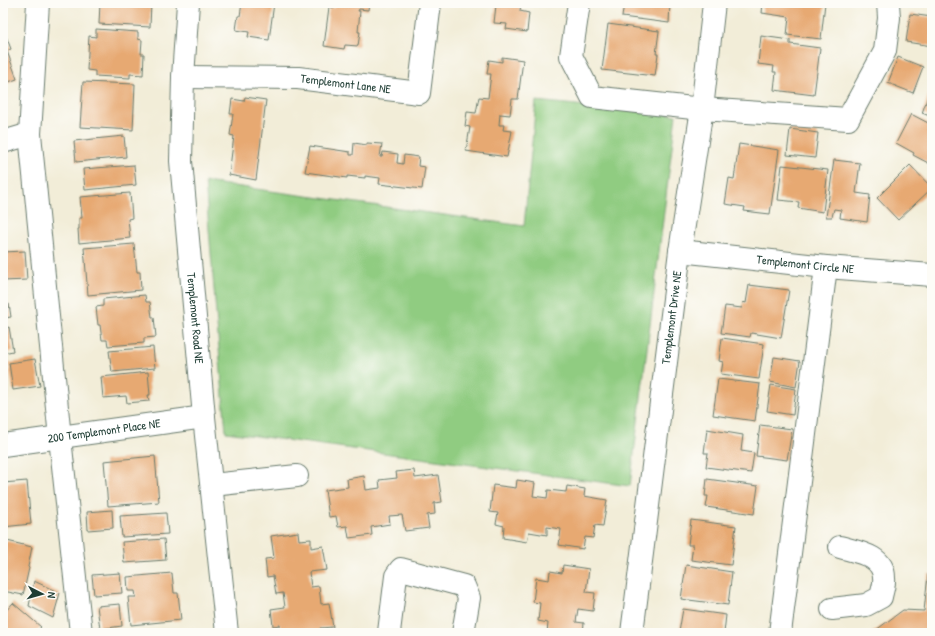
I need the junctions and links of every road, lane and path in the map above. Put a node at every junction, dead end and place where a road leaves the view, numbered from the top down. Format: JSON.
{"nodes":[{"id":1,"x":38,"y":3,"type":"edge"},
{"id":2,"x":188,"y":3,"type":"edge"},
{"id":3,"x":430,"y":3,"type":"edge"},
{"id":4,"x":579,"y":3,"type":"edge"},
{"id":5,"x":714,"y":3,"type":"edge"},
{"id":6,"x":888,"y":3,"type":"edge"},
{"id":7,"x":183,"y":77,"type":"junction"},
{"id":8,"x":702,"y":109,"type":"junction"},
{"id":9,"x":30,"y":134,"type":"junction"},
{"id":10,"x":3,"y":142,"type":"edge"},
{"id":11,"x":680,"y":251,"type":"junction"},
{"id":12,"x":826,"y":267,"type":"junction"},
{"id":13,"x":932,"y":275,"type":"edge"},
{"id":14,"x":204,"y":417,"type":"junction"},
{"id":15,"x":60,"y":438,"type":"junction"},
{"id":16,"x":3,"y":445,"type":"edge"},
{"id":17,"x":296,"y":476,"type":"dead end"},
{"id":18,"x":212,"y":485,"type":"junction"},
{"id":19,"x":840,"y":547,"type":"dead end"},
{"id":20,"x":832,"y":609,"type":"dead end"},
{"id":21,"x":81,"y":633,"type":"edge"},
{"id":22,"x":227,"y":633,"type":"edge"},
{"id":23,"x":390,"y":633,"type":"edge"},
{"id":24,"x":463,"y":633,"type":"edge"},
{"id":25,"x":632,"y":633,"type":"edge"},
{"id":26,"x":780,"y":633,"type":"edge"}],
"edges":[{"from":1,"to":9,"type":"street"},
{"from":2,"to":7,"type":"street","name":"Templemont Road NE"},
{"from":3,"to":7,"type":"street","name":"Templemont Lane NE"},
{"from":4,"to":8,"type":"street"},
{"from":5,"to":8,"type":"street","name":"Templemont Drive NE"},
{"from":6,"to":8,"type":"street"},
{"from":7,"to":14,"type":"street","name":"Templemont Road NE"},
{"from":8,"to":11,"type":"street","name":"Templemont Drive NE"},
{"from":9,"to":10,"type":"street"},
{"from":9,"to":15,"type":"street"},
{"from":11,"to":12,"type":"street","name":"Templemont Circle NE"},
{"from":11,"to":25,"type":"street","name":"Templemont Drive NE"},
{"from":12,"to":13,"type":"street","name":"Templemont Circle NE"},
{"from":12,"to":26,"type":"street"},
{"from":14,"to":15,"type":"street","name":"200 Templemont Place NE"},
{"from":14,"to":18,"type":"street","name":"Templemont Road NE"},
{"from":15,"to":16,"type":"street","name":"200 Templemont Place NE"},
{"from":15,"to":21,"type":"street"},
{"from":17,"to":18,"type":"street"},
{"from":18,"to":22,"type":"street","name":"Templemont Road NE"},
{"from":19,"to":20,"type":"street"},
{"from":23,"to":24,"type":"street"}]}
